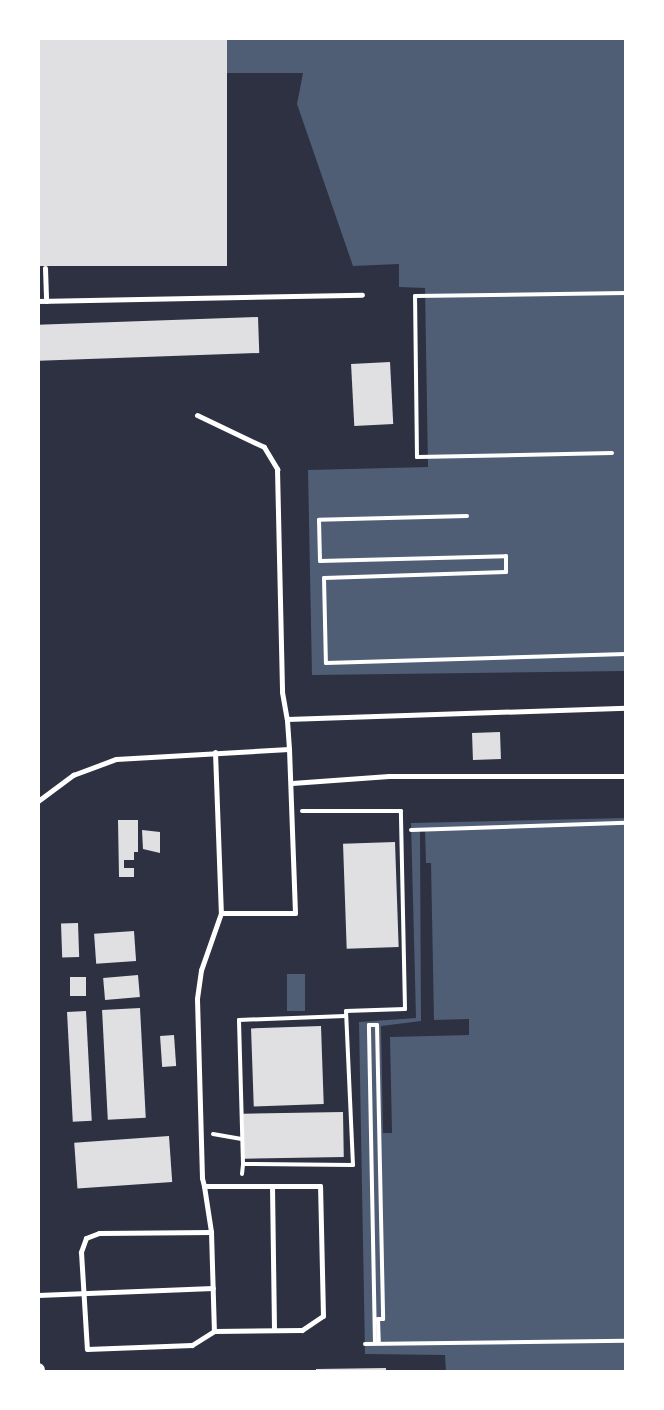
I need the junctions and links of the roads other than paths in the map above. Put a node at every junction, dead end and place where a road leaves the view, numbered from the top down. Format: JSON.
{"nodes":[{"id":1,"x":45,"y":268,"type":"dead end"},
{"id":2,"x":362,"y":295,"type":"dead end"},
{"id":3,"x":38,"y":301,"type":"edge"},
{"id":4,"x":46,"y":301,"type":"junction"},
{"id":5,"x":197,"y":415,"type":"dead end"},
{"id":6,"x":626,"y":708,"type":"edge"},
{"id":7,"x":287,"y":719,"type":"junction"},
{"id":8,"x":289,"y":749,"type":"junction"},
{"id":9,"x":215,"y":752,"type":"junction"},
{"id":10,"x":626,"y":776,"type":"edge"},
{"id":11,"x":292,"y":783,"type":"junction"},
{"id":12,"x":38,"y":801,"type":"edge"},
{"id":13,"x":221,"y":913,"type":"junction"},
{"id":14,"x":204,"y":1186,"type":"junction"},
{"id":15,"x":272,"y":1186,"type":"junction"},
{"id":16,"x":211,"y":1232,"type":"junction"},
{"id":17,"x":213,"y":1288,"type":"junction"},
{"id":18,"x":84,"y":1293,"type":"junction"},
{"id":19,"x":38,"y":1295,"type":"edge"},
{"id":20,"x":274,"y":1330,"type":"junction"},
{"id":21,"x":214,"y":1331,"type":"junction"}],
"edges":[{"from":1,"to":4,"type":"lane"},
{"from":2,"to":4,"type":"lane"},
{"from":3,"to":4,"type":"lane"},
{"from":5,"to":7,"type":"lane"},
{"from":6,"to":7,"type":"lane"},
{"from":7,"to":8,"type":"lane"},
{"from":8,"to":9,"type":"lane"},
{"from":8,"to":11,"type":"lane"},
{"from":9,"to":12,"type":"lane"},
{"from":9,"to":13,"type":"lane"},
{"from":10,"to":11,"type":"lane"},
{"from":11,"to":13,"type":"lane"},
{"from":13,"to":14,"type":"lane"},
{"from":14,"to":15,"type":"lane"},
{"from":14,"to":16,"type":"lane"},
{"from":15,"to":20,"type":"lane"},
{"from":15,"to":20,"type":"lane"},
{"from":16,"to":17,"type":"lane"},
{"from":16,"to":18,"type":"lane"},
{"from":17,"to":18,"type":"lane"},
{"from":17,"to":21,"type":"lane"},
{"from":18,"to":19,"type":"lane"},
{"from":18,"to":21,"type":"lane"},
{"from":20,"to":21,"type":"lane"}]}
